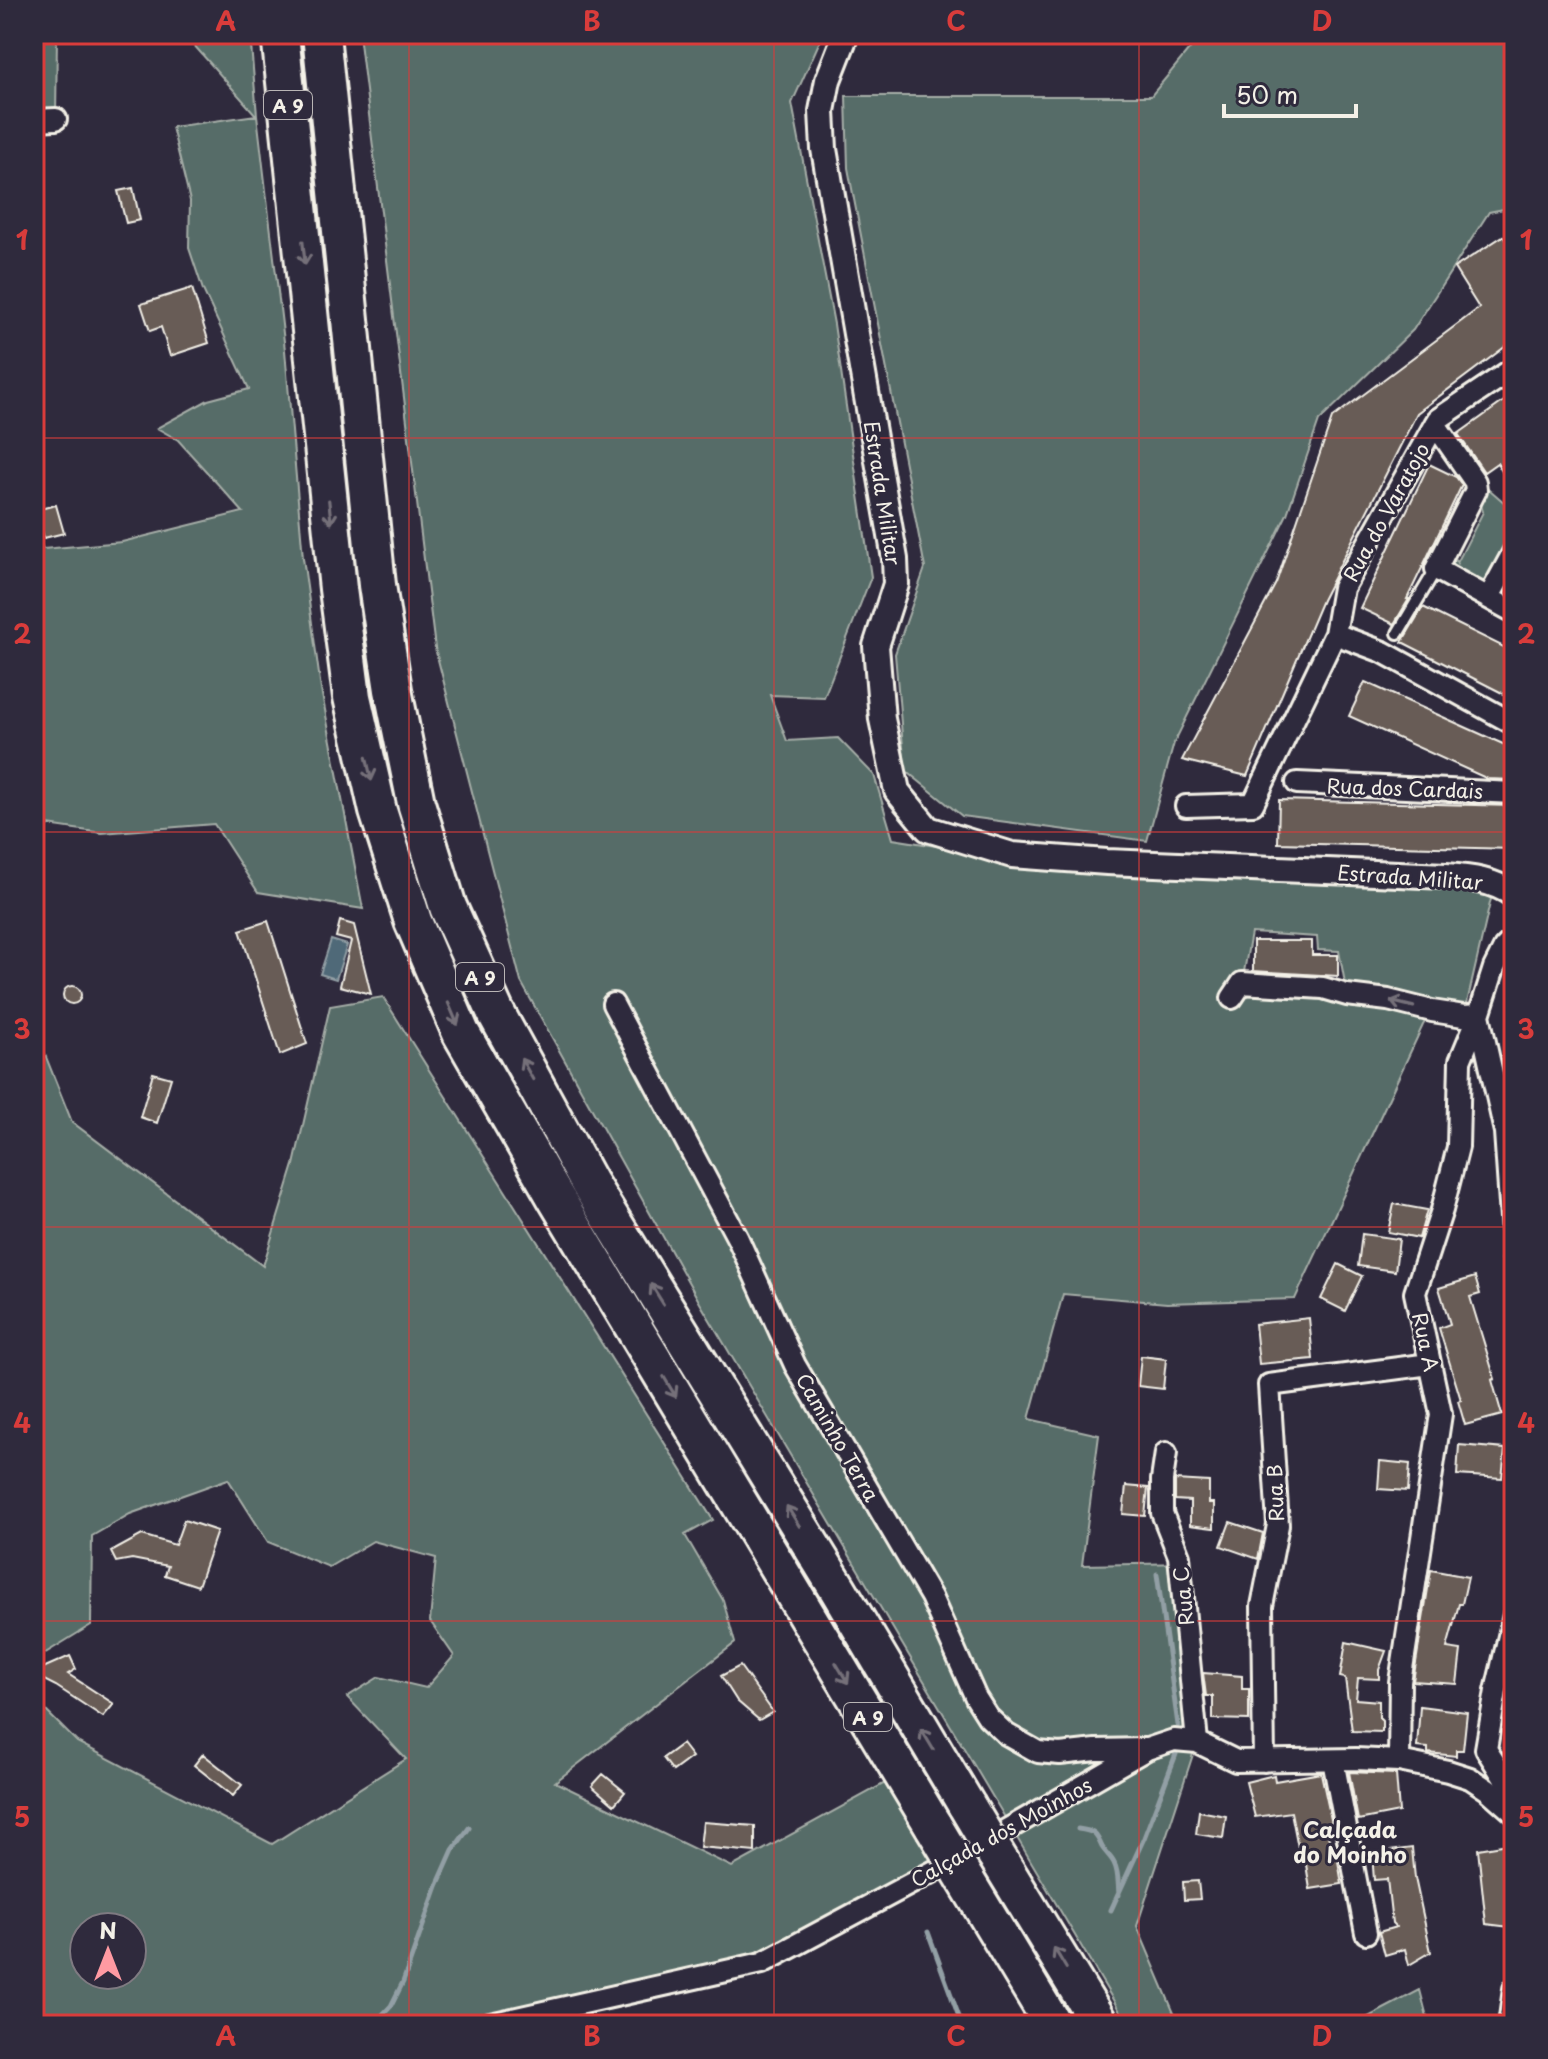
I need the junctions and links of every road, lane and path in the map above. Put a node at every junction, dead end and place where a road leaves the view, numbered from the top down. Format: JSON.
{"nodes":[{"id":1,"x":280,"y":34,"type":"edge"},
{"id":2,"x":321,"y":34,"type":"edge"},
{"id":3,"x":846,"y":34,"type":"edge"},
{"id":4,"x":56,"y":119,"type":"dead end"},
{"id":5,"x":34,"y":120,"type":"edge"},
{"id":6,"x":1514,"y":368,"type":"edge"},
{"id":7,"x":1435,"y":424,"type":"junction"},
{"id":8,"x":1514,"y":551,"type":"edge"},
{"id":9,"x":1436,"y":569,"type":"junction"},
{"id":10,"x":1489,"y":597,"type":"junction"},
{"id":11,"x":1514,"y":612,"type":"edge"},
{"id":12,"x":1398,"y":633,"type":"dead end"},
{"id":13,"x":1335,"y":634,"type":"junction"},
{"id":14,"x":1514,"y":724,"type":"edge"},
{"id":15,"x":1297,"y":783,"type":"dead end"},
{"id":16,"x":1514,"y":793,"type":"edge"},
{"id":17,"x":1186,"y":806,"type":"dead end"},
{"id":18,"x":1514,"y":895,"type":"edge"},
{"id":19,"x":1514,"y":938,"type":"edge"},
{"id":20,"x":1232,"y":998,"type":"dead end"},
{"id":21,"x":613,"y":1004,"type":"dead end"},
{"id":22,"x":1479,"y":1015,"type":"junction"},
{"id":23,"x":1514,"y":1261,"type":"edge"},
{"id":24,"x":1430,"y":1364,"type":"junction"},
{"id":25,"x":1166,"y":1453,"type":"dead end"},
{"id":26,"x":1514,"y":1615,"type":"edge"},
{"id":27,"x":1197,"y":1742,"type":"junction"},
{"id":28,"x":1147,"y":1749,"type":"junction"},
{"id":29,"x":1333,"y":1760,"type":"junction"},
{"id":30,"x":1264,"y":1761,"type":"junction"},
{"id":31,"x":1399,"y":1761,"type":"junction"},
{"id":32,"x":1514,"y":1794,"type":"edge"},
{"id":33,"x":1514,"y":1813,"type":"edge"},
{"id":34,"x":1366,"y":1933,"type":"dead end"},
{"id":35,"x":1027,"y":1984,"type":"junction"},
{"id":36,"x":1514,"y":1989,"type":"edge"},
{"id":37,"x":486,"y":2025,"type":"edge"},
{"id":38,"x":1040,"y":2025,"type":"edge"},
{"id":39,"x":1053,"y":2025,"type":"edge"},
{"id":40,"x":1100,"y":2025,"type":"edge"},
{"id":41,"x":1509,"y":2025,"type":"edge"}],
"edges":[{"from":1,"to":35,"type":"highway","number":"A 9","one_way":true,"bridge":true},
{"from":40,"to":2,"type":"highway","number":"A 9","one_way":true,"bridge":true},
{"from":3,"to":18,"type":"street","name":"Estrada Militar"},
{"from":4,"to":5,"type":"street"},
{"from":6,"to":7,"type":"street","name":"Rua do Varatojo"},
{"from":7,"to":9,"type":"street"},
{"from":7,"to":13,"type":"street","name":"Rua do Varatojo"},
{"from":8,"to":10,"type":"street"},
{"from":9,"to":10,"type":"street"},
{"from":9,"to":12,"type":"lane"},
{"from":10,"to":11,"type":"street"},
{"from":13,"to":14,"type":"street"},
{"from":13,"to":17,"type":"street","name":"Rua do Varatojo"},
{"from":15,"to":16,"type":"street","name":"Rua dos Cardais"},
{"from":19,"to":22,"type":"street","name":"Rua A"},
{"from":22,"to":20,"type":"street","one_way":true},
{"from":21,"to":28,"type":"street","name":"Caminho Terra"},
{"from":22,"to":23,"type":"street"},
{"from":22,"to":24,"type":"street","name":"Rua A"},
{"from":24,"to":30,"type":"street","name":"Rua B"},
{"from":24,"to":31,"type":"street","name":"Rua A"},
{"from":25,"to":27,"type":"street","name":"Rua C"},
{"from":26,"to":32,"type":"street"},
{"from":27,"to":28,"type":"street","name":"Calçada dos Moinhos"},
{"from":27,"to":30,"type":"street"},
{"from":28,"to":37,"type":"street","name":"Calçada dos Moinhos"},
{"from":29,"to":30,"type":"street"},
{"from":29,"to":31,"type":"street"},
{"from":29,"to":34,"type":"street"},
{"from":31,"to":33,"type":"street"},
{"from":35,"to":38,"type":"highway"},
{"from":35,"to":39,"type":"highway","number":"A 9"},
{"from":36,"to":41,"type":"street"}]}
